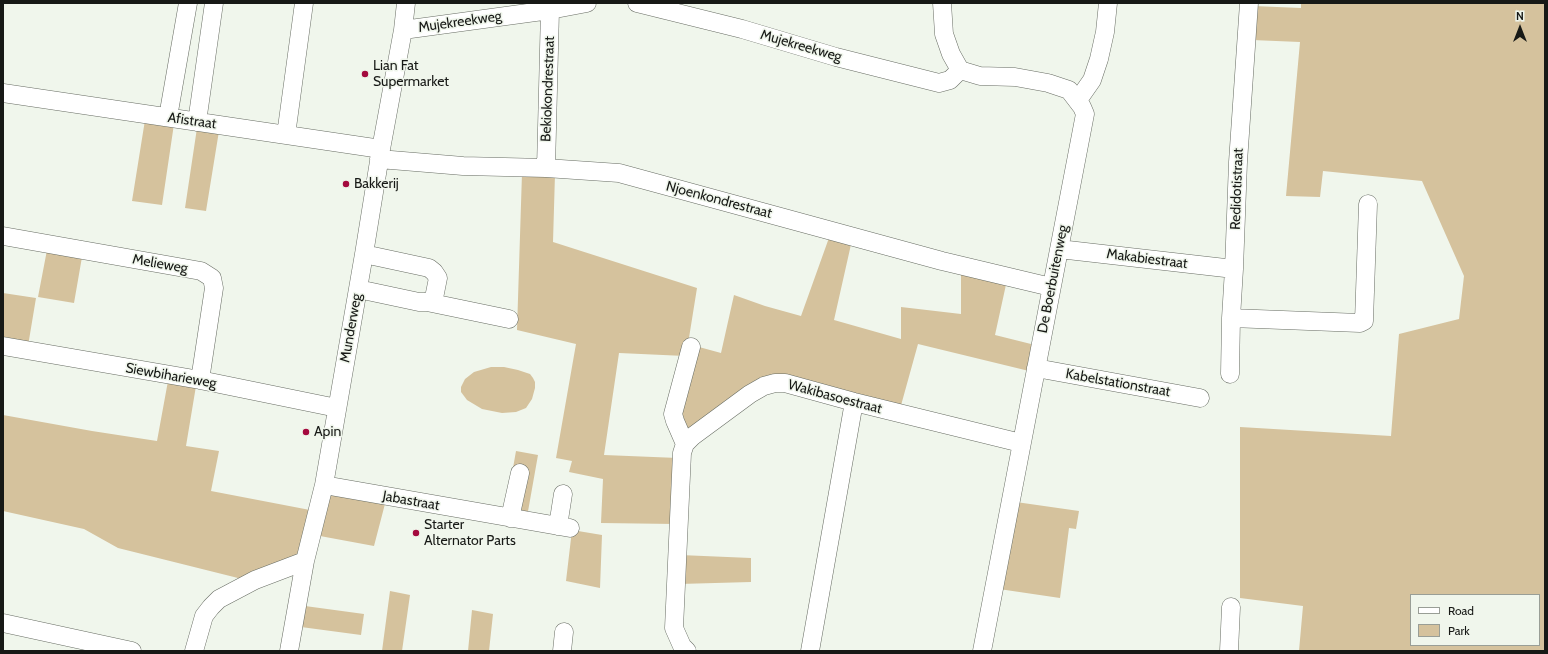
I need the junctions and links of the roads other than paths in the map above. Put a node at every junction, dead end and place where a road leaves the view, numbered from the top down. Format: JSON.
{"nodes":[{"id":1,"x":188,"y":3,"type":"edge"},
{"id":2,"x":214,"y":3,"type":"edge"},
{"id":3,"x":304,"y":3,"type":"edge"},
{"id":4,"x":406,"y":3,"type":"edge"},
{"id":5,"x":587,"y":3,"type":"edge"},
{"id":6,"x":637,"y":3,"type":"edge"},
{"id":7,"x":942,"y":3,"type":"edge"},
{"id":8,"x":1108,"y":3,"type":"edge"},
{"id":9,"x":1248,"y":3,"type":"edge"},
{"id":10,"x":550,"y":10,"type":"junction"},
{"id":11,"x":403,"y":30,"type":"junction"},
{"id":12,"x":960,"y":70,"type":"junction"},
{"id":13,"x":3,"y":93,"type":"edge"},
{"id":14,"x":1078,"y":100,"type":"junction"},
{"id":15,"x":168,"y":118,"type":"junction"},
{"id":16,"x":197,"y":122,"type":"junction"},
{"id":17,"x":286,"y":135,"type":"junction"},
{"id":18,"x":380,"y":154,"type":"junction"},
{"id":19,"x":546,"y":168,"type":"junction"},
{"id":20,"x":1368,"y":204,"type":"dead end"},
{"id":21,"x":3,"y":236,"type":"edge"},
{"id":22,"x":1059,"y":249,"type":"junction"},
{"id":23,"x":364,"y":254,"type":"junction"},
{"id":24,"x":1234,"y":269,"type":"junction"},
{"id":25,"x":1051,"y":287,"type":"junction"},
{"id":26,"x":358,"y":289,"type":"junction"},
{"id":27,"x":428,"y":302,"type":"junction"},
{"id":28,"x":1231,"y":318,"type":"junction"},
{"id":29,"x":508,"y":319,"type":"dead end"},
{"id":30,"x":3,"y":346,"type":"edge"},
{"id":31,"x":691,"y":347,"type":"dead end"},
{"id":32,"x":1036,"y":368,"type":"junction"},
{"id":33,"x":1230,"y":374,"type":"dead end"},
{"id":34,"x":200,"y":380,"type":"junction"},
{"id":35,"x":1200,"y":398,"type":"dead end"},
{"id":36,"x":854,"y":402,"type":"junction"},
{"id":37,"x":338,"y":408,"type":"junction"},
{"id":38,"x":1021,"y":443,"type":"junction"},
{"id":39,"x":685,"y":444,"type":"junction"},
{"id":40,"x":520,"y":473,"type":"dead end"},
{"id":41,"x":324,"y":485,"type":"junction"},
{"id":42,"x":563,"y":494,"type":"dead end"},
{"id":43,"x":510,"y":518,"type":"junction"},
{"id":44,"x":305,"y":561,"type":"junction"},
{"id":45,"x":1231,"y":607,"type":"dead end"},
{"id":46,"x":3,"y":623,"type":"edge"},
{"id":47,"x":564,"y":632,"type":"dead end"},
{"id":48,"x":681,"y":649,"type":"edge"},
{"id":49,"x":132,"y":651,"type":"edge"},
{"id":50,"x":194,"y":651,"type":"edge"},
{"id":51,"x":289,"y":651,"type":"edge"},
{"id":52,"x":562,"y":651,"type":"edge"},
{"id":53,"x":810,"y":651,"type":"edge"},
{"id":54,"x":982,"y":651,"type":"edge"},
{"id":55,"x":1229,"y":651,"type":"edge"}],
"edges":[{"from":1,"to":15,"type":"street"},
{"from":2,"to":16,"type":"street"},
{"from":3,"to":17,"type":"street"},
{"from":4,"to":11,"type":"street","name":"Munderweg"},
{"from":5,"to":10,"type":"street","name":"Mujekreekweg"},
{"from":6,"to":12,"type":"street","name":"Mujekreekweg"},
{"from":7,"to":12,"type":"street"},
{"from":8,"to":14,"type":"street"},
{"from":9,"to":24,"type":"street","name":"Redidotistraat"},
{"from":10,"to":11,"type":"street","name":"Mujekreekweg"},
{"from":10,"to":19,"type":"street","name":"Bekiokondrestraat"},
{"from":11,"to":18,"type":"street","name":"Munderweg"},
{"from":12,"to":14,"type":"street"},
{"from":13,"to":15,"type":"street","name":"Afistraat"},
{"from":14,"to":22,"type":"street","name":"De Boerbuitenweg"},
{"from":15,"to":16,"type":"street","name":"Afistraat"},
{"from":16,"to":17,"type":"street","name":"Afistraat"},
{"from":17,"to":18,"type":"street","name":"Afistraat"},
{"from":18,"to":19,"type":"street","name":"Njoenkondrestraat"},
{"from":18,"to":23,"type":"street","name":"Munderweg"},
{"from":19,"to":25,"type":"street","name":"Njoenkondrestraat"},
{"from":20,"to":28,"type":"street"},
{"from":21,"to":34,"type":"street","name":"Melieweg"},
{"from":22,"to":24,"type":"street","name":"Makabiestraat"},
{"from":22,"to":25,"type":"street","name":"De Boerbuitenweg"},
{"from":23,"to":26,"type":"street","name":"Munderweg"},
{"from":23,"to":27,"type":"street"},
{"from":24,"to":28,"type":"street","name":"Redidotistraat"},
{"from":25,"to":32,"type":"street","name":"De Boerbuitenweg"},
{"from":26,"to":27,"type":"street"},
{"from":26,"to":37,"type":"street","name":"Munderweg"},
{"from":27,"to":29,"type":"street"},
{"from":28,"to":33,"type":"street","name":"Redidotistraat"},
{"from":30,"to":34,"type":"street","name":"Siewbiharieweg"},
{"from":31,"to":39,"type":"street"},
{"from":32,"to":35,"type":"street","name":"Kabelstationstraat"},
{"from":32,"to":38,"type":"street","name":"De Boerbuitenweg"},
{"from":34,"to":37,"type":"street","name":"Siewbiharieweg"},
{"from":36,"to":38,"type":"street","name":"Wakibasoestraat"},
{"from":36,"to":39,"type":"street","name":"Wakibasoestraat"},
{"from":36,"to":53,"type":"street"},
{"from":37,"to":41,"type":"street","name":"Munderweg"},
{"from":38,"to":54,"type":"street","name":"De Boerbuitenweg"},
{"from":39,"to":48,"type":"street"},
{"from":40,"to":43,"type":"street"},
{"from":41,"to":43,"type":"street","name":"Jabastraat"},
{"from":41,"to":44,"type":"street","name":"Munderweg"},
{"from":42,"to":43,"type":"street","name":"Jabastraat"},
{"from":44,"to":50,"type":"street"},
{"from":44,"to":51,"type":"street","name":"Munderweg"},
{"from":45,"to":55,"type":"street"},
{"from":46,"to":49,"type":"street"},
{"from":47,"to":52,"type":"street"}]}
